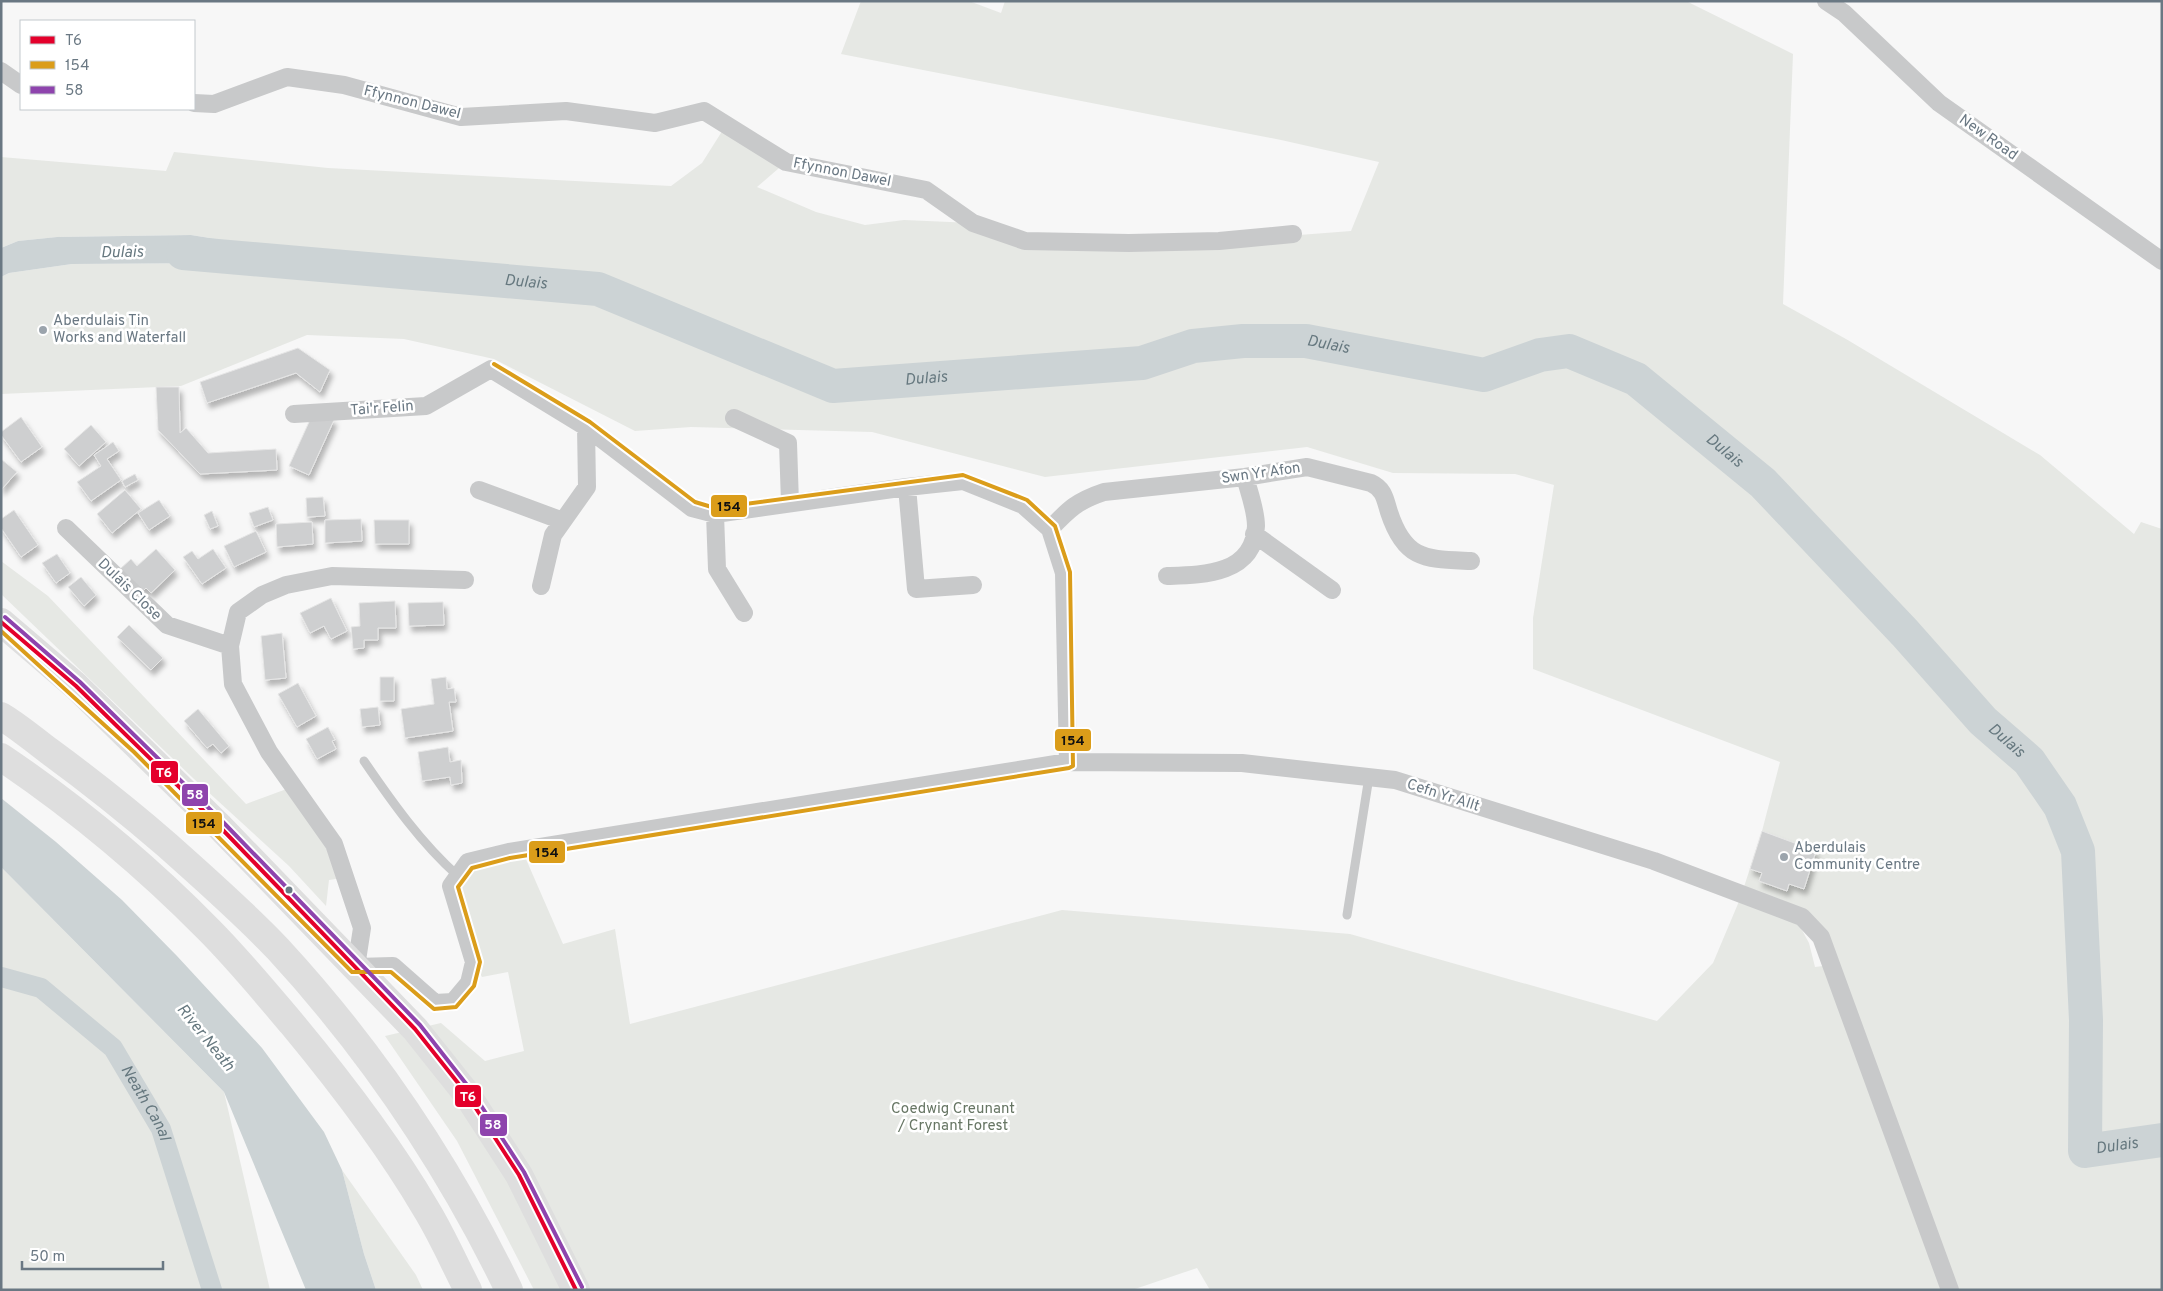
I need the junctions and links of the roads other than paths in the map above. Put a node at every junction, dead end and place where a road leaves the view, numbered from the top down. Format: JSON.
{"nodes":[{"id":1,"x":1826,"y":1,"type":"edge"},
{"id":2,"x":1,"y":71,"type":"edge"},
{"id":3,"x":20,"y":84,"type":"edge"},
{"id":4,"x":195,"y":103,"type":"edge"},
{"id":5,"x":1293,"y":234,"type":"dead end"},
{"id":6,"x":2162,"y":261,"type":"edge"},
{"id":7,"x":294,"y":414,"type":"dead end"},
{"id":8,"x":734,"y":418,"type":"dead end"},
{"id":9,"x":586,"y":427,"type":"junction"},
{"id":10,"x":1245,"y":477,"type":"junction"},
{"id":11,"x":907,"y":487,"type":"junction"},
{"id":12,"x":479,"y":490,"type":"dead end"},
{"id":13,"x":790,"y":503,"type":"junction"},
{"id":14,"x":715,"y":514,"type":"junction"},
{"id":15,"x":563,"y":521,"type":"junction"},
{"id":16,"x":66,"y":528,"type":"dead end"},
{"id":17,"x":1050,"y":529,"type":"junction"},
{"id":18,"x":1254,"y":534,"type":"junction"},
{"id":19,"x":1471,"y":561,"type":"dead end"},
{"id":20,"x":1167,"y":576,"type":"dead end"},
{"id":21,"x":465,"y":580,"type":"dead end"},
{"id":22,"x":973,"y":585,"type":"dead end"},
{"id":23,"x":542,"y":586,"type":"dead end"},
{"id":24,"x":1332,"y":590,"type":"dead end"},
{"id":25,"x":744,"y":612,"type":"dead end"},
{"id":26,"x":1,"y":622,"type":"edge"},
{"id":27,"x":230,"y":646,"type":"junction"},
{"id":28,"x":1,"y":716,"type":"edge"},
{"id":29,"x":1,"y":757,"type":"edge"},
{"id":30,"x":364,"y":762,"type":"dead end"},
{"id":31,"x":1068,"y":762,"type":"junction"},
{"id":32,"x":1369,"y":777,"type":"junction"},
{"id":33,"x":458,"y":876,"type":"junction"},
{"id":34,"x":1347,"y":915,"type":"dead end"},
{"id":35,"x":356,"y":967,"type":"junction"},
{"id":36,"x":468,"y":1290,"type":"edge"},
{"id":37,"x":509,"y":1290,"type":"edge"},
{"id":38,"x":576,"y":1290,"type":"edge"},
{"id":39,"x":1950,"y":1290,"type":"edge"}],
"edges":[{"from":1,"to":6,"type":"street","name":"New Road"},
{"from":2,"to":3,"type":"street"},
{"from":4,"to":5,"type":"street","name":"Ffynnon Dawel"},
{"from":7,"to":9,"type":"street","name":"Tai'r Felin"},
{"from":8,"to":13,"type":"street"},
{"from":9,"to":14,"type":"street"},
{"from":9,"to":15,"type":"street"},
{"from":10,"to":17,"type":"street","name":"Swn Yr Afon"},
{"from":10,"to":18,"type":"street"},
{"from":10,"to":19,"type":"street","name":"Swn Yr Afon"},
{"from":11,"to":13,"type":"street"},
{"from":11,"to":17,"type":"street"},
{"from":11,"to":22,"type":"street"},
{"from":12,"to":15,"type":"street"},
{"from":13,"to":14,"type":"street"},
{"from":14,"to":25,"type":"street"},
{"from":15,"to":23,"type":"street"},
{"from":16,"to":27,"type":"street","name":"Dulais Close"},
{"from":17,"to":31,"type":"street"},
{"from":18,"to":20,"type":"street"},
{"from":18,"to":24,"type":"street"},
{"from":21,"to":27,"type":"street"},
{"from":26,"to":35,"type":"main road"},
{"from":27,"to":35,"type":"street"},
{"from":28,"to":37,"type":"main road"},
{"from":29,"to":36,"type":"main road"},
{"from":30,"to":33,"type":"lane"},
{"from":31,"to":32,"type":"street","name":"Cefn Yr Allt"},
{"from":31,"to":33,"type":"street","name":"Cefn Yr Allt"},
{"from":32,"to":34,"type":"lane"},
{"from":32,"to":39,"type":"street","name":"Cefn Yr Allt"},
{"from":33,"to":35,"type":"street"},
{"from":35,"to":38,"type":"main road"}]}
